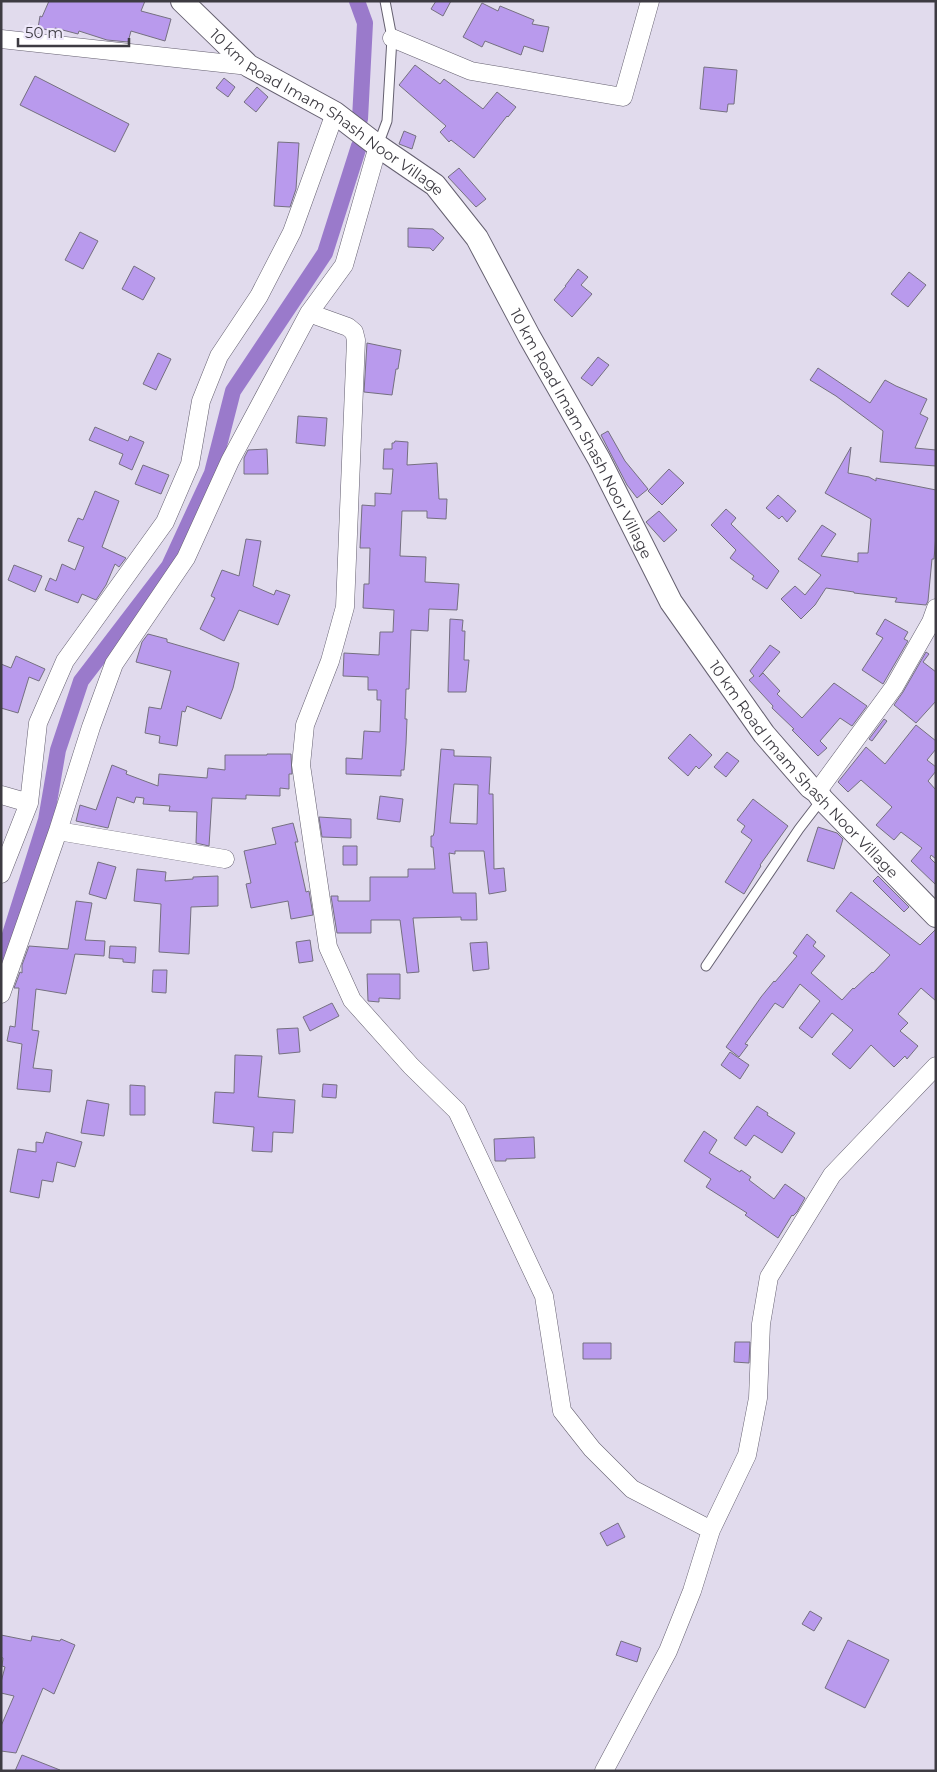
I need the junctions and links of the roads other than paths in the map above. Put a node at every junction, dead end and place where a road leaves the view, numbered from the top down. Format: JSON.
{"nodes":[{"id":1,"x":182,"y":1,"type":"edge"},
{"id":2,"x":385,"y":1,"type":"edge"},
{"id":3,"x":650,"y":1,"type":"edge"},
{"id":4,"x":392,"y":38,"type":"junction"},
{"id":5,"x":1,"y":39,"type":"edge"},
{"id":6,"x":249,"y":66,"type":"junction"},
{"id":7,"x":335,"y":113,"type":"junction"},
{"id":8,"x":378,"y":146,"type":"junction"},
{"id":9,"x":308,"y":313,"type":"junction"},
{"id":10,"x":936,"y":608,"type":"edge"},
{"id":11,"x":1,"y":795,"type":"edge"},
{"id":12,"x":820,"y":796,"type":"junction"},
{"id":13,"x":29,"y":803,"type":"junction"},
{"id":14,"x":58,"y":830,"type":"junction"},
{"id":15,"x":225,"y":859,"type":"dead end"},
{"id":16,"x":1,"y":874,"type":"edge"},
{"id":17,"x":936,"y":916,"type":"edge"},
{"id":18,"x":706,"y":966,"type":"dead end"},
{"id":19,"x":1,"y":994,"type":"edge"},
{"id":20,"x":936,"y":1066,"type":"edge"},
{"id":21,"x":711,"y":1530,"type":"junction"},
{"id":22,"x":604,"y":1771,"type":"edge"}],
"edges":[{"from":1,"to":6,"type":"street","name":"10 km Road Imam Shash Noor Village"},
{"from":2,"to":4,"type":"lane"},
{"from":3,"to":4,"type":"street"},
{"from":4,"to":8,"type":"lane"},
{"from":5,"to":6,"type":"street"},
{"from":6,"to":7,"type":"street","name":"10 km Road Imam Shash Noor Village"},
{"from":7,"to":8,"type":"street","name":"10 km Road Imam Shash Noor Village"},
{"from":7,"to":13,"type":"street"},
{"from":8,"to":9,"type":"street"},
{"from":8,"to":12,"type":"street","name":"10 km Road Imam Shash Noor Village"},
{"from":9,"to":14,"type":"street"},
{"from":9,"to":21,"type":"street"},
{"from":10,"to":12,"type":"street"},
{"from":11,"to":13,"type":"street"},
{"from":12,"to":17,"type":"street","name":"10 km Road Imam Shash Noor Village"},
{"from":12,"to":18,"type":"lane"},
{"from":13,"to":16,"type":"street"},
{"from":14,"to":15,"type":"street"},
{"from":14,"to":19,"type":"street"},
{"from":20,"to":21,"type":"street"},
{"from":21,"to":22,"type":"street"}]}
